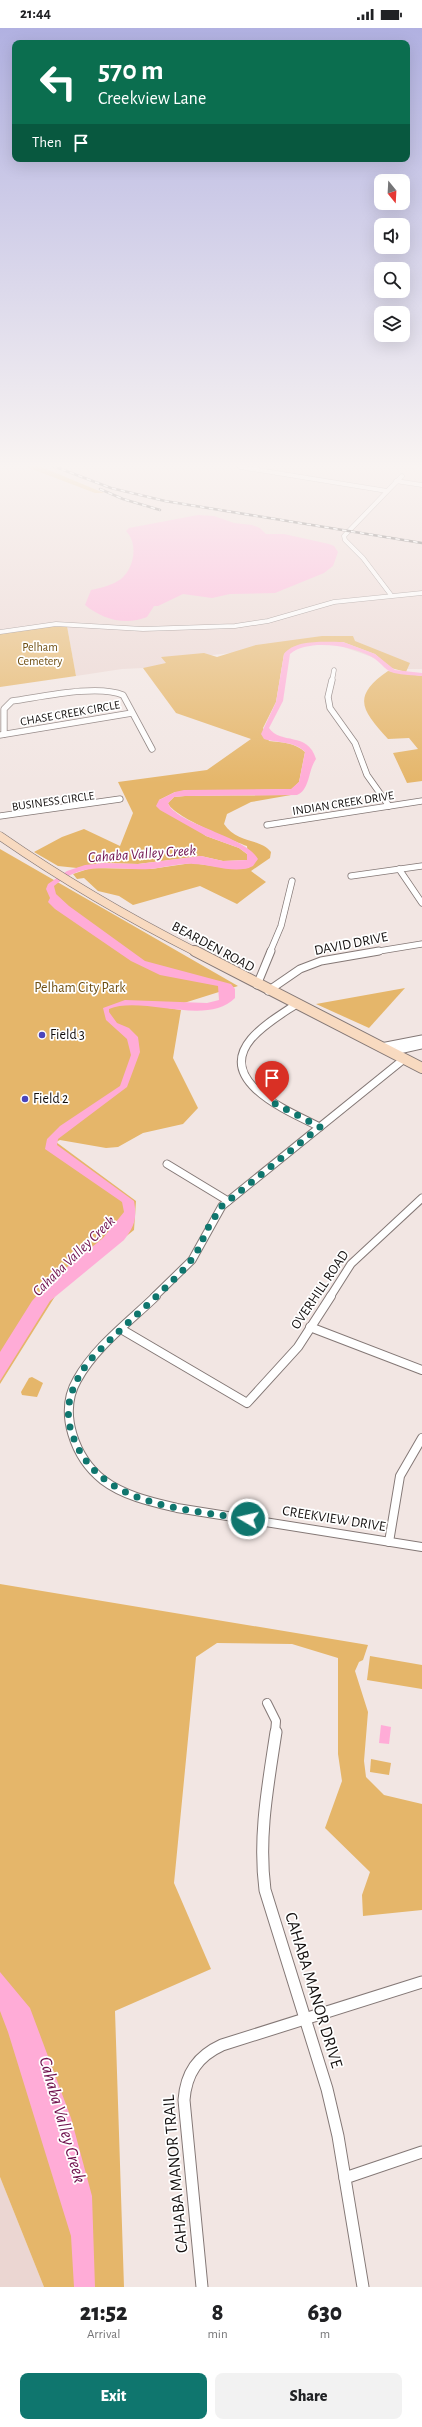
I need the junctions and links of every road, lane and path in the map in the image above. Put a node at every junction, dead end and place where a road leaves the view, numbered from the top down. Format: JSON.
{"nodes":[{"id":1,"x":374,"y":571,"type":"edge"},
{"id":2,"x":422,"y":592,"type":"edge"},
{"id":3,"x":391,"y":595,"type":"junction"},
{"id":4,"x":0,"y":632,"type":"edge"},
{"id":5,"x":334,"y":670,"type":"dead end"},
{"id":6,"x":132,"y":713,"type":"junction"},
{"id":7,"x":2,"y":734,"type":"edge"},
{"id":8,"x":152,"y":749,"type":"dead end"},
{"id":9,"x":120,"y":800,"type":"dead end"},
{"id":10,"x":109,"y":801,"type":"junction"},
{"id":11,"x":422,"y":801,"type":"edge"},
{"id":12,"x":389,"y":806,"type":"junction"},
{"id":13,"x":0,"y":816,"type":"edge"},
{"id":14,"x":0,"y":819,"type":"edge"},
{"id":15,"x":267,"y":825,"type":"dead end"},
{"id":16,"x":0,"y":836,"type":"edge"},
{"id":17,"x":422,"y":866,"type":"edge"},
{"id":18,"x":399,"y":869,"type":"junction"},
{"id":19,"x":351,"y":876,"type":"dead end"},
{"id":20,"x":292,"y":881,"type":"dead end"},
{"id":21,"x":422,"y":903,"type":"edge"},
{"id":22,"x":422,"y":944,"type":"edge"},
{"id":23,"x":257,"y":985,"type":"junction"},
{"id":24,"x":268,"y":990,"type":"junction"},
{"id":25,"x":295,"y":1005,"type":"junction"},
{"id":26,"x":422,"y":1039,"type":"edge"},
{"id":27,"x":422,"y":1044,"type":"edge"},
{"id":28,"x":380,"y":1047,"type":"junction"},
{"id":29,"x":390,"y":1052,"type":"junction"},
{"id":30,"x":404,"y":1059,"type":"junction"},
{"id":31,"x":422,"y":1068,"type":"edge"},
{"id":32,"x":320,"y":1127,"type":"junction"},
{"id":33,"x":167,"y":1164,"type":"dead end"},
{"id":34,"x":422,"y":1198,"type":"edge"},
{"id":35,"x":228,"y":1201,"type":"junction"},
{"id":36,"x":310,"y":1327,"type":"junction"},
{"id":37,"x":122,"y":1329,"type":"junction"},
{"id":38,"x":422,"y":1370,"type":"edge"},
{"id":39,"x":422,"y":1438,"type":"edge"},
{"id":40,"x":389,"y":1542,"type":"junction"},
{"id":41,"x":422,"y":1547,"type":"edge"},
{"id":42,"x":267,"y":1703,"type":"dead end"},
{"id":43,"x":422,"y":1982,"type":"edge"},
{"id":44,"x":306,"y":2018,"type":"junction"},
{"id":45,"x":422,"y":2152,"type":"edge"},
{"id":46,"x":345,"y":2178,"type":"junction"},
{"id":47,"x":202,"y":2287,"type":"edge"},
{"id":48,"x":363,"y":2287,"type":"edge"}],
"edges":[{"from":1,"to":3,"type":"street"},
{"from":2,"to":3,"type":"street"},
{"from":3,"to":4,"type":"street"},
{"from":5,"to":12,"type":"street"},
{"from":6,"to":7,"type":"street","name":"CHASE CREEK CIRCLE"},
{"from":6,"to":7,"type":"street","name":"CHASE CREEK CIRCLE"},
{"from":6,"to":8,"type":"street"},
{"from":9,"to":10,"type":"street","name":"BUSINESS CIRCLE"},
{"from":10,"to":13,"type":"street","name":"BUSINESS CIRCLE"},
{"from":10,"to":14,"type":"street","name":"BUSINESS CIRCLE"},
{"from":11,"to":12,"type":"street","name":"INDIAN CREEK DRIVE"},
{"from":12,"to":15,"type":"street","name":"INDIAN CREEK DRIVE"},
{"from":16,"to":23,"type":"street","name":"BEARDEN ROAD"},
{"from":17,"to":18,"type":"street"},
{"from":18,"to":19,"type":"street"},
{"from":18,"to":21,"type":"street"},
{"from":20,"to":23,"type":"street"},
{"from":22,"to":24,"type":"street","name":"DAVID DRIVE"},
{"from":23,"to":24,"type":"street","name":"BEARDEN ROAD"},
{"from":24,"to":25,"type":"street","name":"BEARDEN ROAD"},
{"from":25,"to":28,"type":"street","name":"BEARDEN ROAD"},
{"from":25,"to":32,"type":"street"},
{"from":26,"to":28,"type":"street"},
{"from":27,"to":29,"type":"street"},
{"from":28,"to":29,"type":"street","name":"BEARDEN ROAD"},
{"from":29,"to":30,"type":"street","name":"BEARDEN ROAD"},
{"from":30,"to":31,"type":"street","name":"BEARDEN ROAD"},
{"from":30,"to":32,"type":"street","name":"CREEKVIEW DRIVE"},
{"from":32,"to":35,"type":"street","name":"CREEKVIEW DRIVE"},
{"from":33,"to":35,"type":"street"},
{"from":34,"to":36,"type":"street","name":"OVERHILL ROAD"},
{"from":35,"to":37,"type":"street","name":"CREEKVIEW DRIVE"},
{"from":36,"to":37,"type":"street","name":"OVERHILL ROAD"},
{"from":36,"to":38,"type":"street"},
{"from":37,"to":40,"type":"street","name":"CREEKVIEW DRIVE"},
{"from":39,"to":40,"type":"street"},
{"from":40,"to":41,"type":"street","name":"CREEKVIEW DRIVE"},
{"from":42,"to":44,"type":"street","name":"CAHABA MANOR DRIVE"},
{"from":43,"to":44,"type":"street","name":"CAHABA MANOR TRAIL"},
{"from":44,"to":46,"type":"street","name":"CAHABA MANOR DRIVE"},
{"from":44,"to":47,"type":"street","name":"CAHABA MANOR TRAIL"},
{"from":45,"to":46,"type":"street"},
{"from":46,"to":48,"type":"street","name":"CAHABA MANOR DRIVE"}]}
